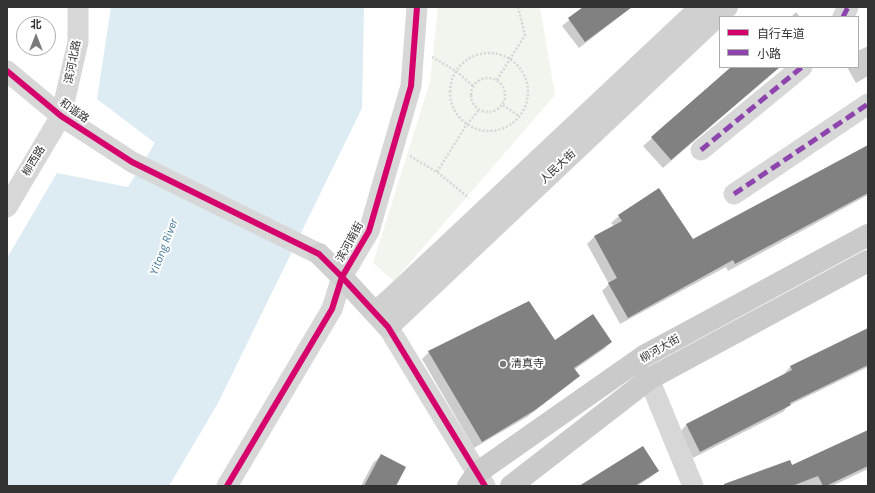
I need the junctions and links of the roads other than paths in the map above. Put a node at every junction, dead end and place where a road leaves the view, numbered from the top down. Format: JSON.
{"nodes":[{"id":1,"x":78,"y":7,"type":"edge"},
{"id":2,"x":417,"y":7,"type":"edge"},
{"id":3,"x":701,"y":7,"type":"edge"},
{"id":4,"x":727,"y":7,"type":"edge"},
{"id":5,"x":848,"y":7,"type":"edge"},
{"id":6,"x":844,"y":16,"type":"edge"},
{"id":7,"x":801,"y":68,"type":"edge"},
{"id":8,"x":7,"y":71,"type":"edge"},
{"id":9,"x":868,"y":104,"type":"edge"},
{"id":10,"x":61,"y":116,"type":"junction"},
{"id":11,"x":702,"y":150,"type":"dead end"},
{"id":12,"x":734,"y":194,"type":"dead end"},
{"id":13,"x":7,"y":207,"type":"edge"},
{"id":14,"x":868,"y":235,"type":"edge"},
{"id":15,"x":319,"y":254,"type":"joint"},
{"id":16,"x":868,"y":261,"type":"edge"},
{"id":17,"x":342,"y":277,"type":"junction"},
{"id":18,"x":381,"y":320,"type":"junction"},
{"id":19,"x":649,"y":379,"type":"junction"},
{"id":20,"x":477,"y":482,"type":"edge"},
{"id":21,"x":227,"y":486,"type":"edge"},
{"id":22,"x":511,"y":486,"type":"edge"},
{"id":23,"x":693,"y":486,"type":"edge"}],
"edges":[{"from":1,"to":10,"type":"street","name":"滨河北路"},
{"from":2,"to":17,"type":"street","name":"滨河南街"},
{"from":3,"to":18,"type":"street","name":"人民大街"},
{"from":4,"to":18,"type":"street","name":"人民大街"},
{"from":5,"to":6,"type":"street"},
{"from":7,"to":11,"type":"street"},
{"from":8,"to":10,"type":"street","name":"和谐路"},
{"from":9,"to":12,"type":"street"},
{"from":10,"to":13,"type":"street","name":"柳西路"},
{"from":10,"to":15,"type":"street","name":"和谐路"},
{"from":14,"to":20,"type":"main road","name":"柳河大街"},
{"from":15,"to":17,"type":"street"},
{"from":16,"to":19,"type":"main road","name":"柳河大街"},
{"from":17,"to":18,"type":"street"},
{"from":17,"to":21,"type":"street","name":"滨河南街"},
{"from":18,"to":20,"type":"street"},
{"from":19,"to":22,"type":"main road","name":"柳河大街"},
{"from":19,"to":23,"type":"street"}]}
